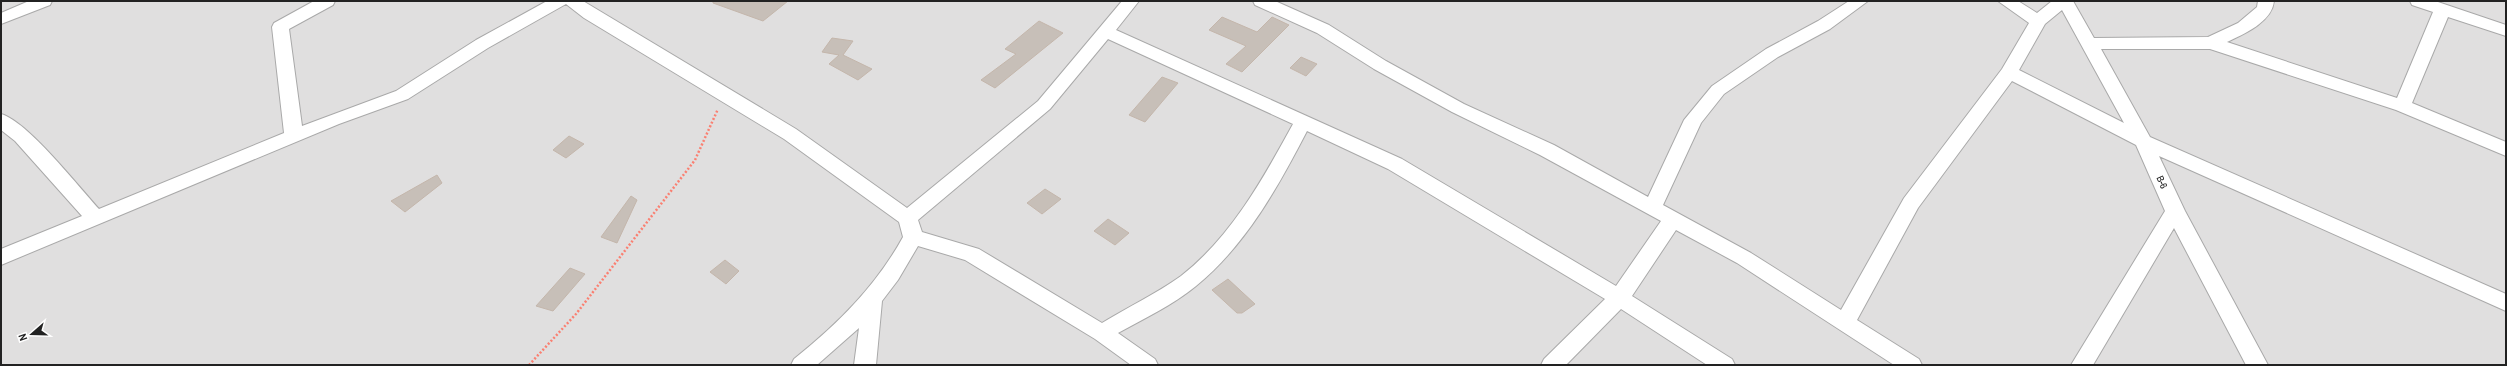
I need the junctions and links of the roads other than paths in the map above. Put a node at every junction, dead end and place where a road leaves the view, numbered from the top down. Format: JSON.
{"nodes":[{"id":1,"x":44,"y":1,"type":"edge"},
{"id":2,"x":326,"y":1,"type":"edge"},
{"id":3,"x":560,"y":1,"type":"edge"},
{"id":4,"x":572,"y":1,"type":"edge"},
{"id":5,"x":1131,"y":1,"type":"edge"},
{"id":6,"x":1261,"y":1,"type":"edge"},
{"id":7,"x":1860,"y":1,"type":"edge"},
{"id":8,"x":2006,"y":1,"type":"edge"},
{"id":9,"x":2064,"y":1,"type":"edge"},
{"id":10,"x":2266,"y":1,"type":"edge"},
{"id":11,"x":2418,"y":1,"type":"edge"},
{"id":12,"x":2443,"y":9,"type":"junction"},
{"id":13,"x":1,"y":19,"type":"edge"},
{"id":14,"x":2038,"y":21,"type":"junction"},
{"id":15,"x":1107,"y":32,"type":"junction"},
{"id":16,"x":2506,"y":32,"type":"edge"},
{"id":17,"x":2211,"y":43,"type":"junction"},
{"id":18,"x":2090,"y":44,"type":"junction"},
{"id":19,"x":2009,"y":72,"type":"junction"},
{"id":20,"x":2402,"y":106,"type":"junction"},
{"id":21,"x":1,"y":120,"type":"edge"},
{"id":22,"x":1304,"y":122,"type":"junction"},
{"id":23,"x":294,"y":136,"type":"junction"},
{"id":24,"x":2143,"y":141,"type":"junction"},
{"id":25,"x":2506,"y":149,"type":"edge"},
{"id":26,"x":1652,"y":208,"type":"junction"},
{"id":27,"x":2175,"y":211,"type":"junction"},
{"id":28,"x":96,"y":218,"type":"junction"},
{"id":29,"x":1673,"y":218,"type":"junction"},
{"id":30,"x":910,"y":228,"type":"junction"},
{"id":31,"x":1,"y":257,"type":"edge"},
{"id":32,"x":1619,"y":298,"type":"junction"},
{"id":33,"x":872,"y":302,"type":"junction"},
{"id":34,"x":2506,"y":304,"type":"edge"},
{"id":35,"x":1844,"y":323,"type":"junction"},
{"id":36,"x":1102,"y":333,"type":"junction"},
{"id":37,"x":802,"y":365,"type":"edge"},
{"id":38,"x":865,"y":365,"type":"edge"},
{"id":39,"x":1147,"y":365,"type":"edge"},
{"id":40,"x":1552,"y":365,"type":"edge"},
{"id":41,"x":1724,"y":365,"type":"edge"},
{"id":42,"x":1911,"y":365,"type":"edge"},
{"id":43,"x":2082,"y":365,"type":"edge"},
{"id":44,"x":2257,"y":365,"type":"edge"}],
"edges":[{"from":1,"to":13,"type":"street"},
{"from":2,"to":23,"type":"street"},
{"from":3,"to":23,"type":"street"},
{"from":4,"to":30,"type":"street"},
{"from":5,"to":15,"type":"street"},
{"from":6,"to":26,"type":"street"},
{"from":7,"to":26,"type":"street"},
{"from":8,"to":14,"type":"street"},
{"from":9,"to":14,"type":"street"},
{"from":9,"to":18,"type":"street","name":"B-6"},
{"from":10,"to":17,"type":"street"},
{"from":11,"to":12,"type":"street"},
{"from":12,"to":16,"type":"street"},
{"from":12,"to":20,"type":"street"},
{"from":14,"to":19,"type":"street"},
{"from":15,"to":22,"type":"street"},
{"from":15,"to":30,"type":"street"},
{"from":17,"to":18,"type":"street"},
{"from":17,"to":20,"type":"street"},
{"from":18,"to":24,"type":"street","name":"B-6"},
{"from":19,"to":24,"type":"street"},
{"from":19,"to":35,"type":"street"},
{"from":20,"to":25,"type":"street"},
{"from":21,"to":28,"type":"street"},
{"from":22,"to":32,"type":"street"},
{"from":22,"to":36,"type":"street"},
{"from":23,"to":28,"type":"street"},
{"from":24,"to":27,"type":"street","name":"B-6"},
{"from":24,"to":34,"type":"street"},
{"from":26,"to":29,"type":"street"},
{"from":27,"to":43,"type":"street"},
{"from":27,"to":44,"type":"street","name":"B-6"},
{"from":28,"to":31,"type":"street"},
{"from":29,"to":32,"type":"street"},
{"from":29,"to":35,"type":"street"},
{"from":30,"to":33,"type":"street"},
{"from":30,"to":36,"type":"street"},
{"from":32,"to":40,"type":"street"},
{"from":32,"to":41,"type":"street"},
{"from":33,"to":37,"type":"street"},
{"from":33,"to":38,"type":"street"},
{"from":35,"to":42,"type":"street"},
{"from":36,"to":39,"type":"street"}]}
